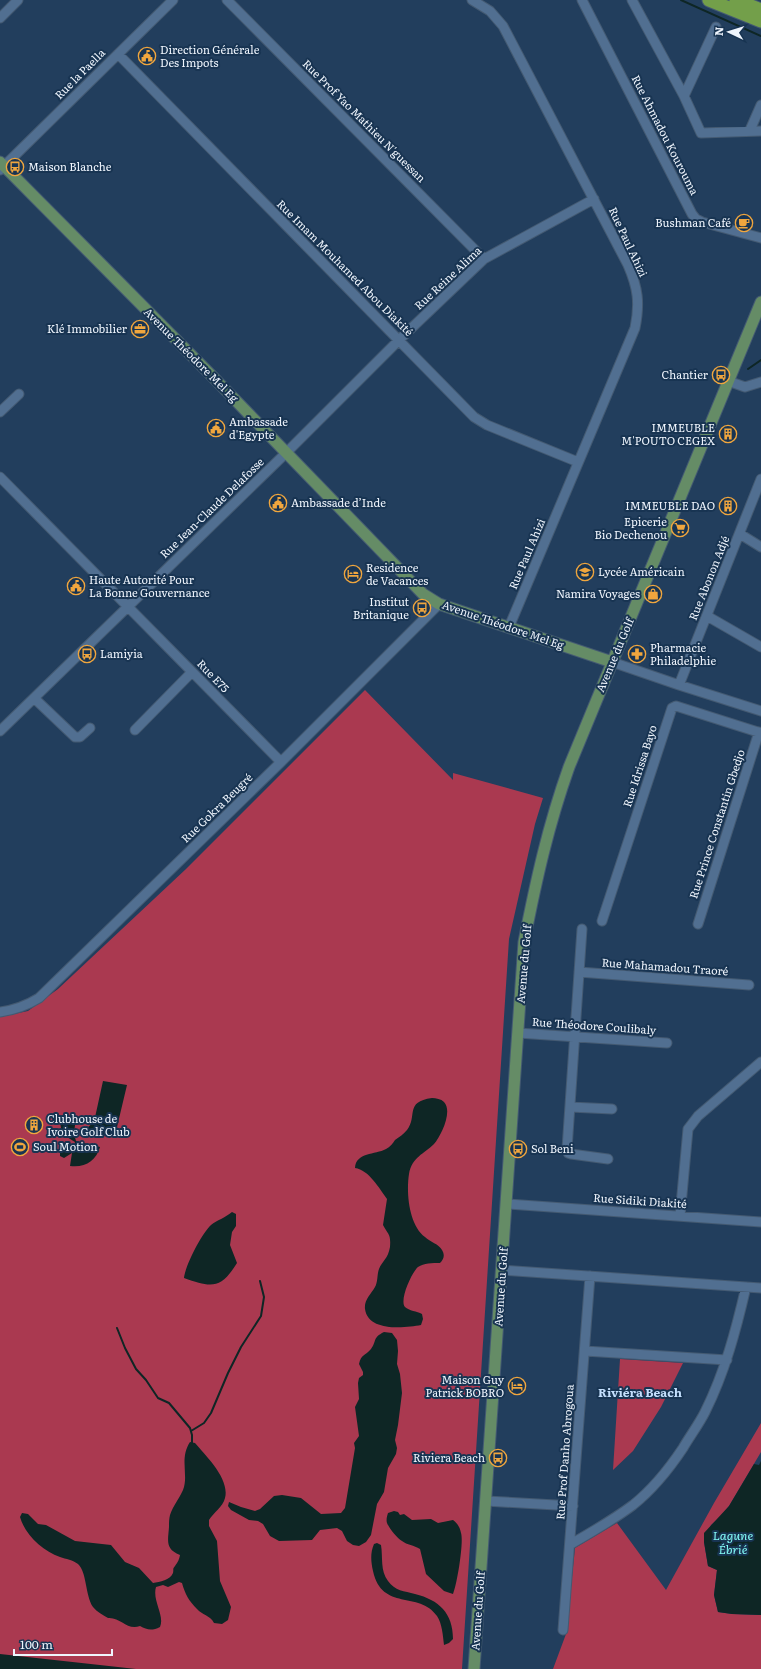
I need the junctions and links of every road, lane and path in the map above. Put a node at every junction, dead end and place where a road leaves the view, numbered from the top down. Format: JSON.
{"nodes":[{"id":1,"x":18,"y":0,"type":"edge"},
{"id":2,"x":173,"y":0,"type":"edge"},
{"id":3,"x":227,"y":0,"type":"edge"},
{"id":4,"x":472,"y":0,"type":"edge"},
{"id":5,"x":582,"y":0,"type":"edge"},
{"id":6,"x":632,"y":0,"type":"edge"},
{"id":7,"x":709,"y":0,"type":"edge"},
{"id":8,"x":736,"y":0,"type":"edge"},
{"id":9,"x":761,"y":10,"type":"edge"},
{"id":10,"x":0,"y":18,"type":"edge"},
{"id":11,"x":761,"y":21,"type":"edge"},
{"id":12,"x":716,"y":27,"type":"dead end"},
{"id":13,"x":118,"y":54,"type":"junction"},
{"id":14,"x":684,"y":96,"type":"junction"},
{"id":15,"x":761,"y":105,"type":"edge"},
{"id":16,"x":750,"y":130,"type":"junction"},
{"id":17,"x":761,"y":131,"type":"edge"},
{"id":18,"x":1,"y":166,"type":"edge"},
{"id":19,"x":594,"y":199,"type":"junction"},
{"id":20,"x":761,"y":238,"type":"edge"},
{"id":21,"x":484,"y":259,"type":"junction"},
{"id":22,"x":761,"y":302,"type":"edge"},
{"id":23,"x":399,"y":340,"type":"junction"},
{"id":24,"x":728,"y":381,"type":"junction"},
{"id":25,"x":761,"y":382,"type":"edge"},
{"id":26,"x":19,"y":394,"type":"dead end"},
{"id":27,"x":0,"y":412,"type":"edge"},
{"id":28,"x":287,"y":452,"type":"junction"},
{"id":29,"x":578,"y":462,"type":"junction"},
{"id":30,"x":0,"y":477,"type":"edge"},
{"id":31,"x":761,"y":479,"type":"edge"},
{"id":32,"x":740,"y":534,"type":"junction"},
{"id":33,"x":761,"y":547,"type":"edge"},
{"id":34,"x":439,"y":604,"type":"junction"},
{"id":35,"x":129,"y":606,"type":"junction"},
{"id":36,"x":707,"y":616,"type":"junction"},
{"id":37,"x":509,"y":627,"type":"junction"},
{"id":38,"x":761,"y":647,"type":"edge"},
{"id":39,"x":612,"y":662,"type":"junction"},
{"id":40,"x":192,"y":672,"type":"junction"},
{"id":41,"x":679,"y":685,"type":"junction"},
{"id":42,"x":34,"y":698,"type":"junction"},
{"id":43,"x":761,"y":711,"type":"edge"},
{"id":44,"x":90,"y":728,"type":"dead end"},
{"id":45,"x":135,"y":730,"type":"dead end"},
{"id":46,"x":0,"y":731,"type":"edge"},
{"id":47,"x":760,"y":733,"type":"edge"},
{"id":48,"x":281,"y":762,"type":"junction"},
{"id":49,"x":602,"y":922,"type":"dead end"},
{"id":50,"x":698,"y":924,"type":"dead end"},
{"id":51,"x":582,"y":929,"type":"dead end"},
{"id":52,"x":579,"y":972,"type":"junction"},
{"id":53,"x":749,"y":985,"type":"dead end"},
{"id":54,"x":0,"y":1012,"type":"edge"},
{"id":55,"x":518,"y":1033,"type":"junction"},
{"id":56,"x":574,"y":1036,"type":"junction"},
{"id":57,"x":667,"y":1042,"type":"dead end"},
{"id":58,"x":761,"y":1062,"type":"edge"},
{"id":59,"x":570,"y":1107,"type":"junction"},
{"id":60,"x":612,"y":1109,"type":"dead end"},
{"id":61,"x":608,"y":1159,"type":"dead end"},
{"id":62,"x":512,"y":1204,"type":"junction"},
{"id":63,"x":680,"y":1216,"type":"junction"},
{"id":64,"x":759,"y":1219,"type":"edge"},
{"id":65,"x":502,"y":1270,"type":"junction"},
{"id":66,"x":590,"y":1276,"type":"junction"},
{"id":67,"x":746,"y":1287,"type":"junction"},
{"id":68,"x":761,"y":1288,"type":"edge"},
{"id":69,"x":585,"y":1351,"type":"junction"},
{"id":70,"x":727,"y":1360,"type":"junction"},
{"id":71,"x":486,"y":1501,"type":"junction"},
{"id":72,"x":573,"y":1506,"type":"junction"},
{"id":73,"x":571,"y":1544,"type":"junction"},
{"id":74,"x":563,"y":1630,"type":"dead end"},
{"id":75,"x":474,"y":1669,"type":"edge"}],
"edges":[{"from":1,"to":10,"type":"street"},
{"from":2,"to":13,"type":"street","name":"Rue la Paella"},
{"from":3,"to":21,"type":"street","name":"Rue Prof Yao Mathieu N'guessan"},
{"from":4,"to":19,"type":"street","name":"Rue Paul Ahizi"},
{"from":5,"to":20,"type":"street","name":"Rue Ahmadou Kourouma"},
{"from":6,"to":14,"type":"street"},
{"from":7,"to":11,"type":"highway"},
{"from":8,"to":9,"type":"highway"},
{"from":12,"to":14,"type":"street"},
{"from":13,"to":18,"type":"street","name":"Rue la Paella"},
{"from":13,"to":23,"type":"street","name":"Rue Imam Mouhamed Abou Diakité"},
{"from":14,"to":16,"type":"street"},
{"from":15,"to":16,"type":"street"},
{"from":16,"to":17,"type":"street"},
{"from":18,"to":28,"type":"main road","name":"Avenue Théodore Mel Eg"},
{"from":19,"to":21,"type":"street","name":"Rue Reine Alima"},
{"from":19,"to":29,"type":"street","name":"Rue Paul Ahizi"},
{"from":21,"to":23,"type":"street","name":"Rue Reine Alima"},
{"from":22,"to":24,"type":"main road","name":"Avenue du Golf"},
{"from":23,"to":28,"type":"street","name":"Rue Reine Alima"},
{"from":23,"to":29,"type":"street","name":"Rue Imam Mouhamed Abou Diakité"},
{"from":24,"to":25,"type":"street"},
{"from":24,"to":39,"type":"main road","name":"Avenue du Golf"},
{"from":26,"to":27,"type":"street"},
{"from":28,"to":34,"type":"main road","name":"Avenue Théodore Mel Eg"},
{"from":28,"to":35,"type":"street","name":"Rue Jean-Claude Delafosse"},
{"from":29,"to":37,"type":"street","name":"Rue Paul Ahizi"},
{"from":30,"to":35,"type":"street","name":"Rue E75"},
{"from":31,"to":32,"type":"street","name":"Rue Abonon Adjé"},
{"from":32,"to":33,"type":"street"},
{"from":32,"to":36,"type":"street","name":"Rue Abonon Adjé"},
{"from":34,"to":37,"type":"main road","name":"Avenue Théodore Mel Eg"},
{"from":34,"to":48,"type":"street","name":"Rue Gokra Beugré"},
{"from":35,"to":40,"type":"street","name":"Rue E75"},
{"from":35,"to":42,"type":"street","name":"Rue Jean-Claude Delafosse"},
{"from":36,"to":38,"type":"street"},
{"from":36,"to":41,"type":"street","name":"Rue Abonon Adjé"},
{"from":37,"to":39,"type":"main road","name":"Avenue Théodore Mel Eg"},
{"from":39,"to":41,"type":"street"},
{"from":39,"to":55,"type":"main road","name":"Avenue du Golf"},
{"from":40,"to":45,"type":"street"},
{"from":40,"to":48,"type":"street","name":"Rue E75"},
{"from":41,"to":43,"type":"street"},
{"from":42,"to":44,"type":"street"},
{"from":42,"to":46,"type":"street","name":"Rue Jean-Claude Delafosse"},
{"from":47,"to":49,"type":"street","name":"Rue Idrissa Bayo"},
{"from":47,"to":50,"type":"street","name":"Rue Prince Constantin Gbedjo"},
{"from":48,"to":54,"type":"street","name":"Rue Gokra Beugré"},
{"from":51,"to":52,"type":"street"},
{"from":52,"to":53,"type":"street","name":"Rue Mahamadou Traoré"},
{"from":52,"to":56,"type":"street"},
{"from":55,"to":56,"type":"street","name":"Rue Théodore Coulibaly"},
{"from":55,"to":62,"type":"main road","name":"Avenue du Golf"},
{"from":56,"to":57,"type":"street","name":"Rue Théodore Coulibaly"},
{"from":56,"to":59,"type":"street"},
{"from":58,"to":63,"type":"street"},
{"from":59,"to":60,"type":"street"},
{"from":59,"to":61,"type":"street"},
{"from":62,"to":63,"type":"street","name":"Rue Sidiki Diakité"},
{"from":62,"to":65,"type":"main road","name":"Avenue du Golf"},
{"from":63,"to":64,"type":"street","name":"Rue Sidiki Diakité"},
{"from":65,"to":66,"type":"street"},
{"from":65,"to":71,"type":"main road","name":"Avenue du Golf"},
{"from":66,"to":67,"type":"street"},
{"from":66,"to":69,"type":"street","name":"Rue Prof Danho Abrogoua"},
{"from":67,"to":68,"type":"street"},
{"from":67,"to":70,"type":"street"},
{"from":69,"to":70,"type":"street"},
{"from":69,"to":72,"type":"street","name":"Rue Prof Danho Abrogoua"},
{"from":70,"to":73,"type":"street"},
{"from":71,"to":72,"type":"street"},
{"from":71,"to":75,"type":"main road","name":"Avenue du Golf"},
{"from":72,"to":73,"type":"street","name":"Rue Prof Danho Abrogoua"},
{"from":73,"to":74,"type":"street","name":"Rue Prof Danho Abrogoua"}]}
